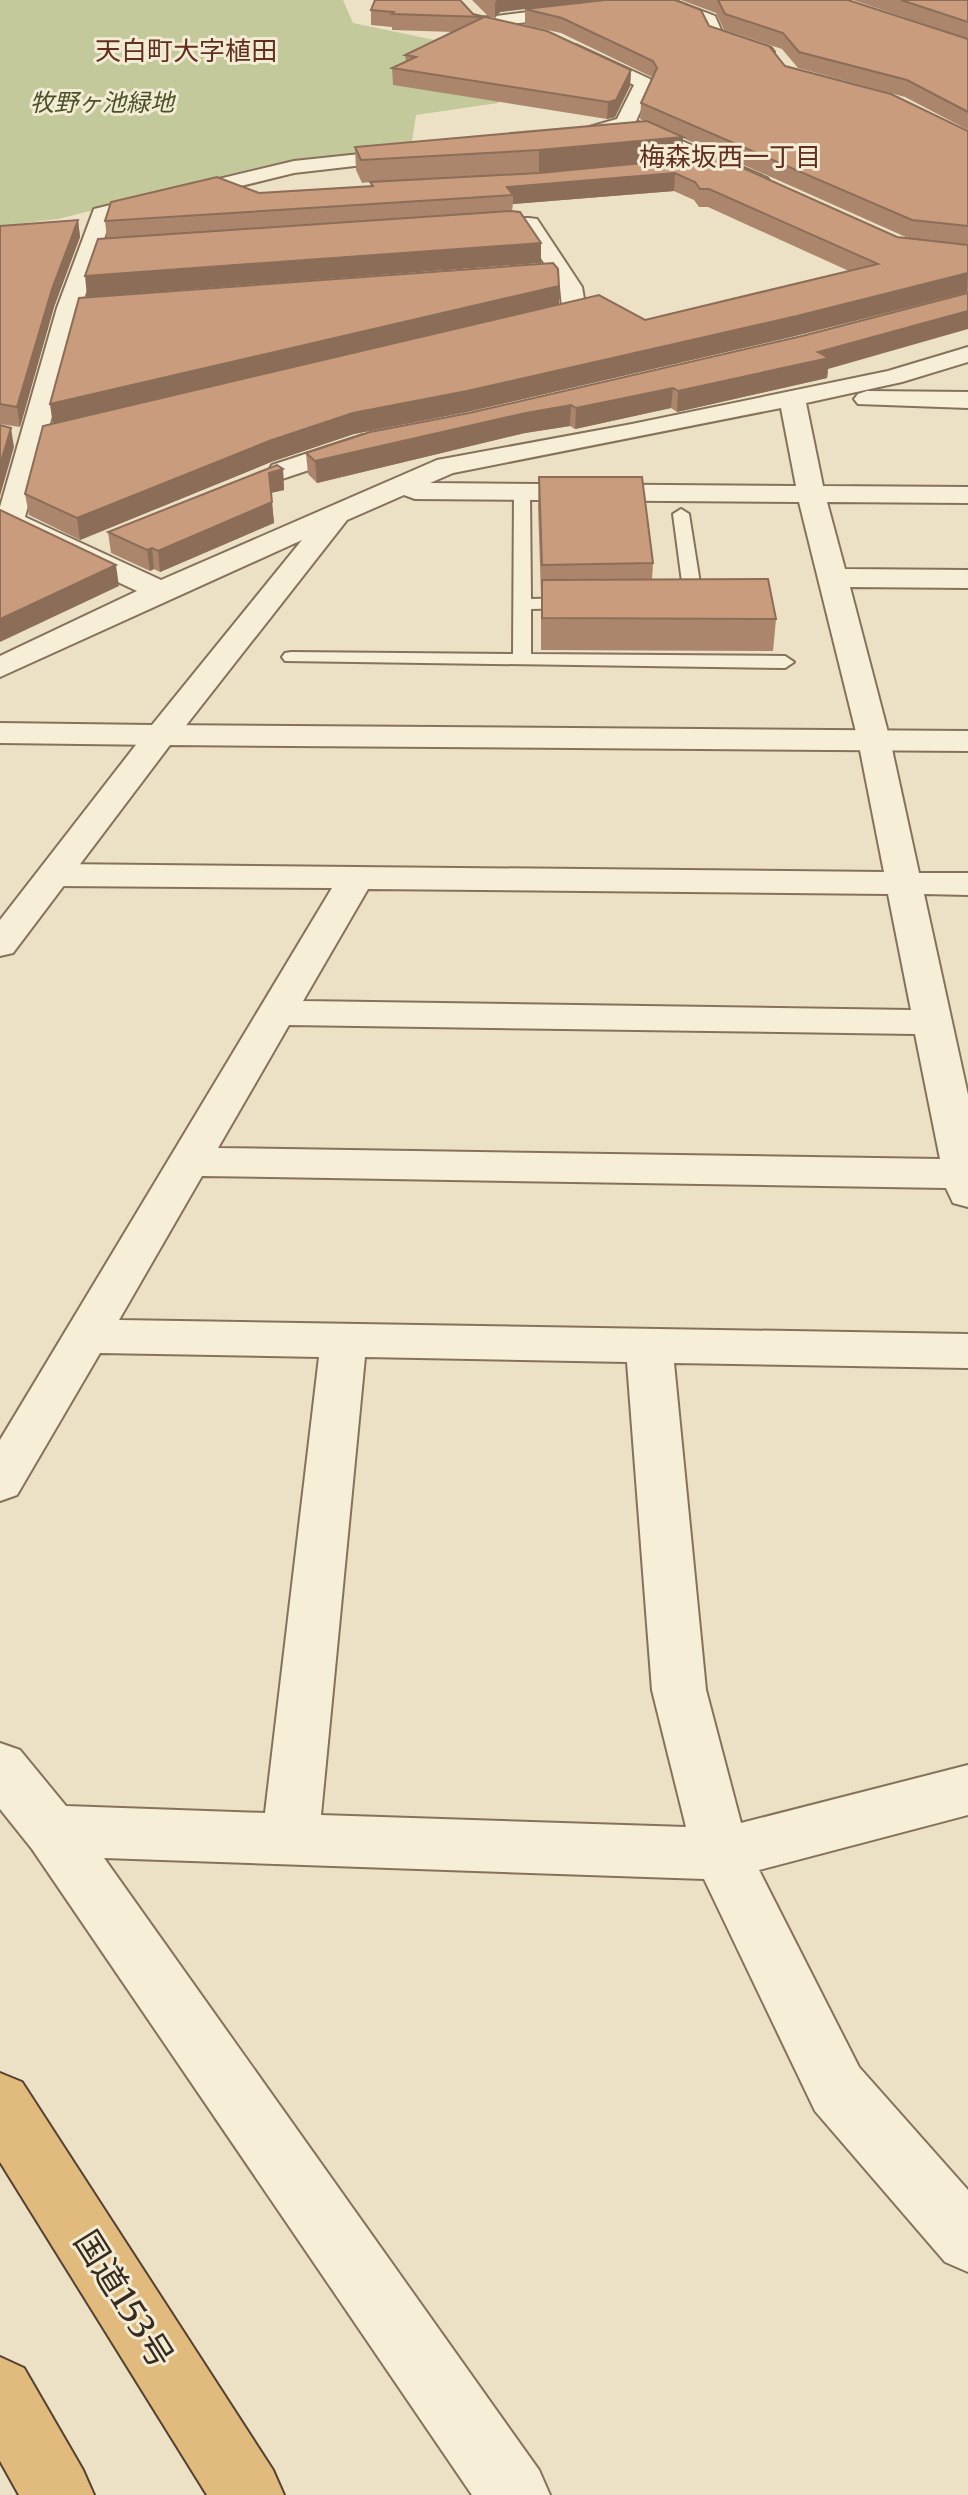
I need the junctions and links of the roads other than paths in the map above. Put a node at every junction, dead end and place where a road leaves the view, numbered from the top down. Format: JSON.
{"nodes":[{"id":1,"x":665,"y":0,"type":"edge"},
{"id":2,"x":653,"y":1,"type":"edge"},
{"id":3,"x":599,"y":8,"type":"edge"},
{"id":4,"x":783,"y":66,"type":"edge"},
{"id":5,"x":625,"y":123,"type":"junction"},
{"id":6,"x":546,"y":142,"type":"edge"},
{"id":7,"x":436,"y":152,"type":"edge"},
{"id":8,"x":326,"y":162,"type":"junction"},
{"id":9,"x":721,"y":164,"type":"junction"},
{"id":10,"x":676,"y":169,"type":"edge"},
{"id":11,"x":325,"y":189,"type":"edge"},
{"id":12,"x":778,"y":190,"type":"edge"},
{"id":13,"x":448,"y":226,"type":"edge"},
{"id":14,"x":119,"y":249,"type":"edge"},
{"id":15,"x":88,"y":251,"type":"junction"},
{"id":16,"x":560,"y":272,"type":"junction"},
{"id":17,"x":529,"y":274,"type":"edge"},
{"id":18,"x":101,"y":305,"type":"edge"},
{"id":19,"x":69,"y":308,"type":"junction"},
{"id":20,"x":496,"y":330,"type":"edge"},
{"id":21,"x":968,"y":354,"type":"edge"},
{"id":22,"x":792,"y":398,"type":"junction"},
{"id":23,"x":968,"y":400,"type":"edge"},
{"id":24,"x":63,"y":432,"type":"edge"},
{"id":25,"x":22,"y":438,"type":"junction"},
{"id":26,"x":386,"y":438,"type":"edge"},
{"id":27,"x":282,"y":471,"type":"junction"},
{"id":28,"x":253,"y":483,"type":"edge"},
{"id":29,"x":389,"y":491,"type":"junction"},
{"id":30,"x":522,"y":493,"type":"junction"},
{"id":31,"x":811,"y":494,"type":"junction"},
{"id":32,"x":968,"y":495,"type":"edge"},
{"id":33,"x":320,"y":499,"type":"junction"},
{"id":34,"x":681,"y":514,"type":"dead end"},
{"id":35,"x":5,"y":521,"type":"edge"},
{"id":36,"x":108,"y":541,"type":"edge"},
{"id":37,"x":79,"y":553,"type":"junction"},
{"id":38,"x":968,"y":579,"type":"edge"},
{"id":39,"x":161,"y":591,"type":"junction"},
{"id":40,"x":836,"y":592,"type":"junction"},
{"id":41,"x":600,"y":603,"type":"edge"},
{"id":42,"x":663,"y":603,"type":"edge"},
{"id":43,"x":522,"y":604,"type":"junction"},
{"id":44,"x":968,"y":606,"type":"edge"},
{"id":45,"x":291,"y":657,"type":"dead end"},
{"id":46,"x":522,"y":659,"type":"junction"},
{"id":47,"x":785,"y":662,"type":"dead end"},
{"id":48,"x":0,"y":668,"type":"edge"},
{"id":49,"x":0,"y":733,"type":"edge"},
{"id":50,"x":161,"y":735,"type":"junction"},
{"id":51,"x":874,"y":740,"type":"junction"},
{"id":52,"x":968,"y":741,"type":"edge"},
{"id":53,"x":56,"y":875,"type":"junction"},
{"id":54,"x":356,"y":878,"type":"junction"},
{"id":55,"x":904,"y":884,"type":"junction"},
{"id":56,"x":968,"y":884,"type":"edge"},
{"id":57,"x":0,"y":945,"type":"edge"},
{"id":58,"x":276,"y":1013,"type":"junction"},
{"id":59,"x":933,"y":1022,"type":"junction"},
{"id":60,"x":189,"y":1162,"type":"junction"},
{"id":61,"x":966,"y":1184,"type":"edge"},
{"id":62,"x":86,"y":1336,"type":"junction"},
{"id":63,"x":344,"y":1340,"type":"junction"},
{"id":64,"x":649,"y":1345,"type":"junction"},
{"id":65,"x":968,"y":1351,"type":"edge"},
{"id":66,"x":0,"y":1482,"type":"edge"},
{"id":67,"x":0,"y":1767,"type":"edge"},
{"id":68,"x":968,"y":1790,"type":"edge"},
{"id":69,"x":52,"y":1831,"type":"junction"},
{"id":70,"x":290,"y":1840,"type":"junction"},
{"id":71,"x":721,"y":1854,"type":"junction"},
{"id":72,"x":0,"y":2104,"type":"edge"},
{"id":73,"x":968,"y":2239,"type":"edge"},
{"id":74,"x":0,"y":2392,"type":"edge"},
{"id":75,"x":58,"y":2495,"type":"edge"},
{"id":76,"x":248,"y":2495,"type":"edge"},
{"id":77,"x":514,"y":2495,"type":"edge"}],
"edges":[{"from":1,"to":2,"type":"street"},
{"from":2,"to":4,"type":"street"},
{"from":3,"to":5,"type":"street"},
{"from":5,"to":6,"type":"street"},
{"from":5,"to":9,"type":"street"},
{"from":7,"to":8,"type":"street"},
{"from":8,"to":11,"type":"street"},
{"from":8,"to":15,"type":"street"},
{"from":9,"to":10,"type":"street"},
{"from":9,"to":12,"type":"street"},
{"from":13,"to":16,"type":"street"},
{"from":14,"to":15,"type":"street"},
{"from":15,"to":19,"type":"street"},
{"from":16,"to":17,"type":"street"},
{"from":16,"to":20,"type":"street"},
{"from":18,"to":19,"type":"street"},
{"from":19,"to":25,"type":"street"},
{"from":21,"to":22,"type":"street"},
{"from":22,"to":23,"type":"street"},
{"from":22,"to":29,"type":"street"},
{"from":22,"to":31,"type":"street"},
{"from":24,"to":25,"type":"street"},
{"from":25,"to":35,"type":"street"},
{"from":26,"to":27,"type":"street"},
{"from":27,"to":28,"type":"street"},
{"from":27,"to":33,"type":"street"},
{"from":29,"to":30,"type":"street"},
{"from":29,"to":33,"type":"street"},
{"from":30,"to":31,"type":"street"},
{"from":30,"to":43,"type":"lane"},
{"from":31,"to":32,"type":"street"},
{"from":31,"to":40,"type":"street"},
{"from":33,"to":39,"type":"street"},
{"from":33,"to":50,"type":"street"},
{"from":34,"to":42,"type":"lane"},
{"from":35,"to":37,"type":"street"},
{"from":36,"to":37,"type":"street"},
{"from":37,"to":39,"type":"street"},
{"from":38,"to":40,"type":"street"},
{"from":39,"to":48,"type":"street"},
{"from":40,"to":44,"type":"street"},
{"from":40,"to":51,"type":"street"},
{"from":41,"to":43,"type":"lane"},
{"from":43,"to":46,"type":"lane"},
{"from":45,"to":46,"type":"lane"},
{"from":46,"to":47,"type":"lane"},
{"from":49,"to":50,"type":"street"},
{"from":50,"to":51,"type":"street"},
{"from":50,"to":53,"type":"street"},
{"from":51,"to":52,"type":"street"},
{"from":51,"to":55,"type":"street"},
{"from":53,"to":54,"type":"street"},
{"from":53,"to":57,"type":"street"},
{"from":54,"to":55,"type":"street"},
{"from":54,"to":58,"type":"street"},
{"from":55,"to":56,"type":"street"},
{"from":55,"to":59,"type":"street"},
{"from":58,"to":59,"type":"street"},
{"from":58,"to":60,"type":"street"},
{"from":59,"to":61,"type":"street"},
{"from":60,"to":61,"type":"street"},
{"from":60,"to":62,"type":"street"},
{"from":62,"to":63,"type":"street"},
{"from":62,"to":66,"type":"street"},
{"from":63,"to":64,"type":"street"},
{"from":63,"to":70,"type":"street"},
{"from":64,"to":65,"type":"street"},
{"from":64,"to":71,"type":"street"},
{"from":67,"to":69,"type":"street"},
{"from":68,"to":71,"type":"street"},
{"from":69,"to":70,"type":"street"},
{"from":69,"to":77,"type":"street"},
{"from":70,"to":71,"type":"street"},
{"from":71,"to":73,"type":"street"},
{"from":72,"to":76,"type":"highway","name":"国道153号"},
{"from":74,"to":75,"type":"highway"}]}
